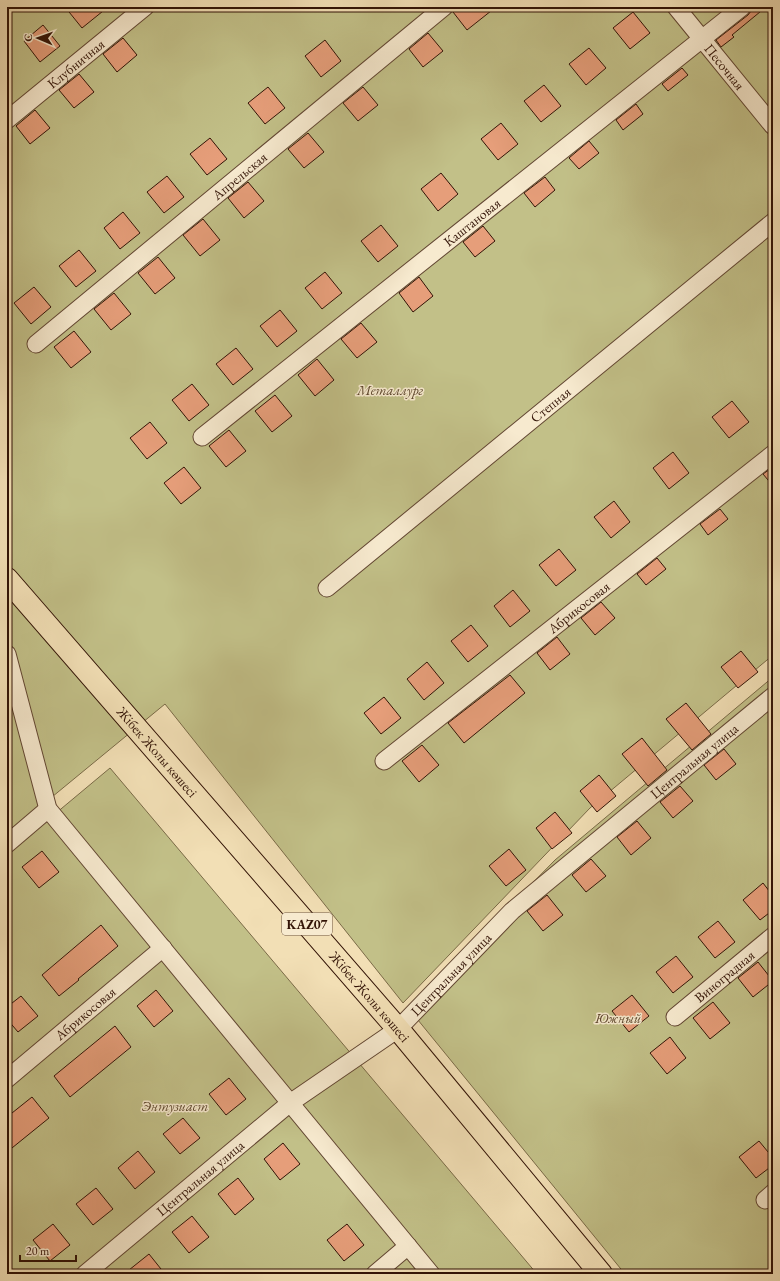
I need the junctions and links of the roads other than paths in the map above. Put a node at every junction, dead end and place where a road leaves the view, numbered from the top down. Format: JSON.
{"nodes":[{"id":1,"x":145,"y":7,"type":"edge"},
{"id":2,"x":444,"y":7,"type":"edge"},
{"id":3,"x":676,"y":7,"type":"edge"},
{"id":4,"x":742,"y":7,"type":"edge"},
{"id":5,"x":703,"y":39,"type":"junction"},
{"id":6,"x":7,"y":120,"type":"edge"},
{"id":7,"x":773,"y":126,"type":"edge"},
{"id":8,"x":773,"y":222,"type":"edge"},
{"id":9,"x":36,"y":344,"type":"dead end"},
{"id":10,"x":202,"y":437,"type":"dead end"},
{"id":11,"x":773,"y":454,"type":"edge"},
{"id":12,"x":7,"y":579,"type":"edge"},
{"id":13,"x":327,"y":588,"type":"dead end"},
{"id":14,"x":7,"y":654,"type":"edge"},
{"id":15,"x":773,"y":696,"type":"edge"},
{"id":16,"x":384,"y":761,"type":"dead end"},
{"id":17,"x":48,"y":810,"type":"junction"},
{"id":18,"x":7,"y":844,"type":"edge"},
{"id":19,"x":773,"y":936,"type":"edge"},
{"id":20,"x":163,"y":948,"type":"junction"},
{"id":21,"x":675,"y":1017,"type":"dead end"},
{"id":22,"x":398,"y":1029,"type":"junction"},
{"id":23,"x":7,"y":1079,"type":"edge"},
{"id":24,"x":290,"y":1103,"type":"junction"},
{"id":25,"x":408,"y":1246,"type":"junction"},
{"id":26,"x":85,"y":1274,"type":"edge"},
{"id":27,"x":375,"y":1274,"type":"edge"},
{"id":28,"x":432,"y":1274,"type":"edge"},
{"id":29,"x":601,"y":1274,"type":"edge"}],
"edges":[{"from":1,"to":6,"type":"street","name":"Клубничная"},
{"from":2,"to":9,"type":"street","name":"Апрельская"},
{"from":3,"to":5,"type":"street","name":"Песочная"},
{"from":4,"to":5,"type":"street","name":"Каштановая"},
{"from":5,"to":7,"type":"street","name":"Песочная"},
{"from":5,"to":10,"type":"street","name":"Каштановая"},
{"from":8,"to":13,"type":"street","name":"Степная"},
{"from":11,"to":16,"type":"street","name":"Абрикосовая"},
{"from":12,"to":22,"type":"highway","name":"Жібек Жолы көшесі","number":"KAZ07"},
{"from":14,"to":17,"type":"street"},
{"from":15,"to":22,"type":"street","name":"Центральная улица"},
{"from":17,"to":18,"type":"street"},
{"from":17,"to":20,"type":"street"},
{"from":19,"to":21,"type":"street","name":"Виноградная"},
{"from":20,"to":23,"type":"street","name":"Абрикосовая"},
{"from":20,"to":24,"type":"street"},
{"from":22,"to":24,"type":"street","name":"Центральная улица"},
{"from":22,"to":29,"type":"highway","name":"Жібек Жолы көшесі","number":"KAZ07"},
{"from":24,"to":25,"type":"street"},
{"from":24,"to":26,"type":"street","name":"Центральная улица"},
{"from":25,"to":27,"type":"street"},
{"from":25,"to":28,"type":"street"}]}
